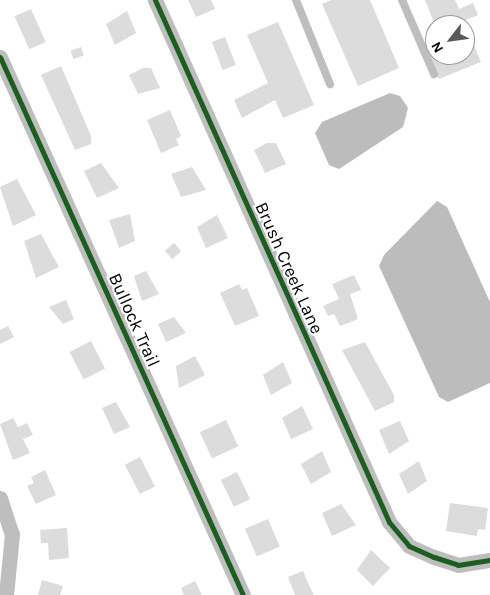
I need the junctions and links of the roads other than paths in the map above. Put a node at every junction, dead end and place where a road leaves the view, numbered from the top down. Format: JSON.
{"nodes":[{"id":1,"x":155,"y":0,"type":"edge"},
{"id":2,"x":296,"y":0,"type":"edge"},
{"id":3,"x":402,"y":0,"type":"edge"},
{"id":4,"x":0,"y":57,"type":"edge"},
{"id":5,"x":434,"y":74,"type":"dead end"},
{"id":6,"x":330,"y":84,"type":"dead end"},
{"id":7,"x":0,"y":498,"type":"edge"},
{"id":8,"x":5,"y":552,"type":"edge"},
{"id":9,"x":490,"y":560,"type":"edge"},
{"id":10,"x":6,"y":595,"type":"edge"},
{"id":11,"x":243,"y":595,"type":"edge"}],
"edges":[{"from":1,"to":9,"type":"street","name":"Brush Creek Lane"},
{"from":2,"to":6,"type":"lane"},
{"from":3,"to":5,"type":"lane"},
{"from":4,"to":11,"type":"street","name":"Bullock Trail"},
{"from":7,"to":8,"type":"street"},
{"from":8,"to":10,"type":"street"}]}
